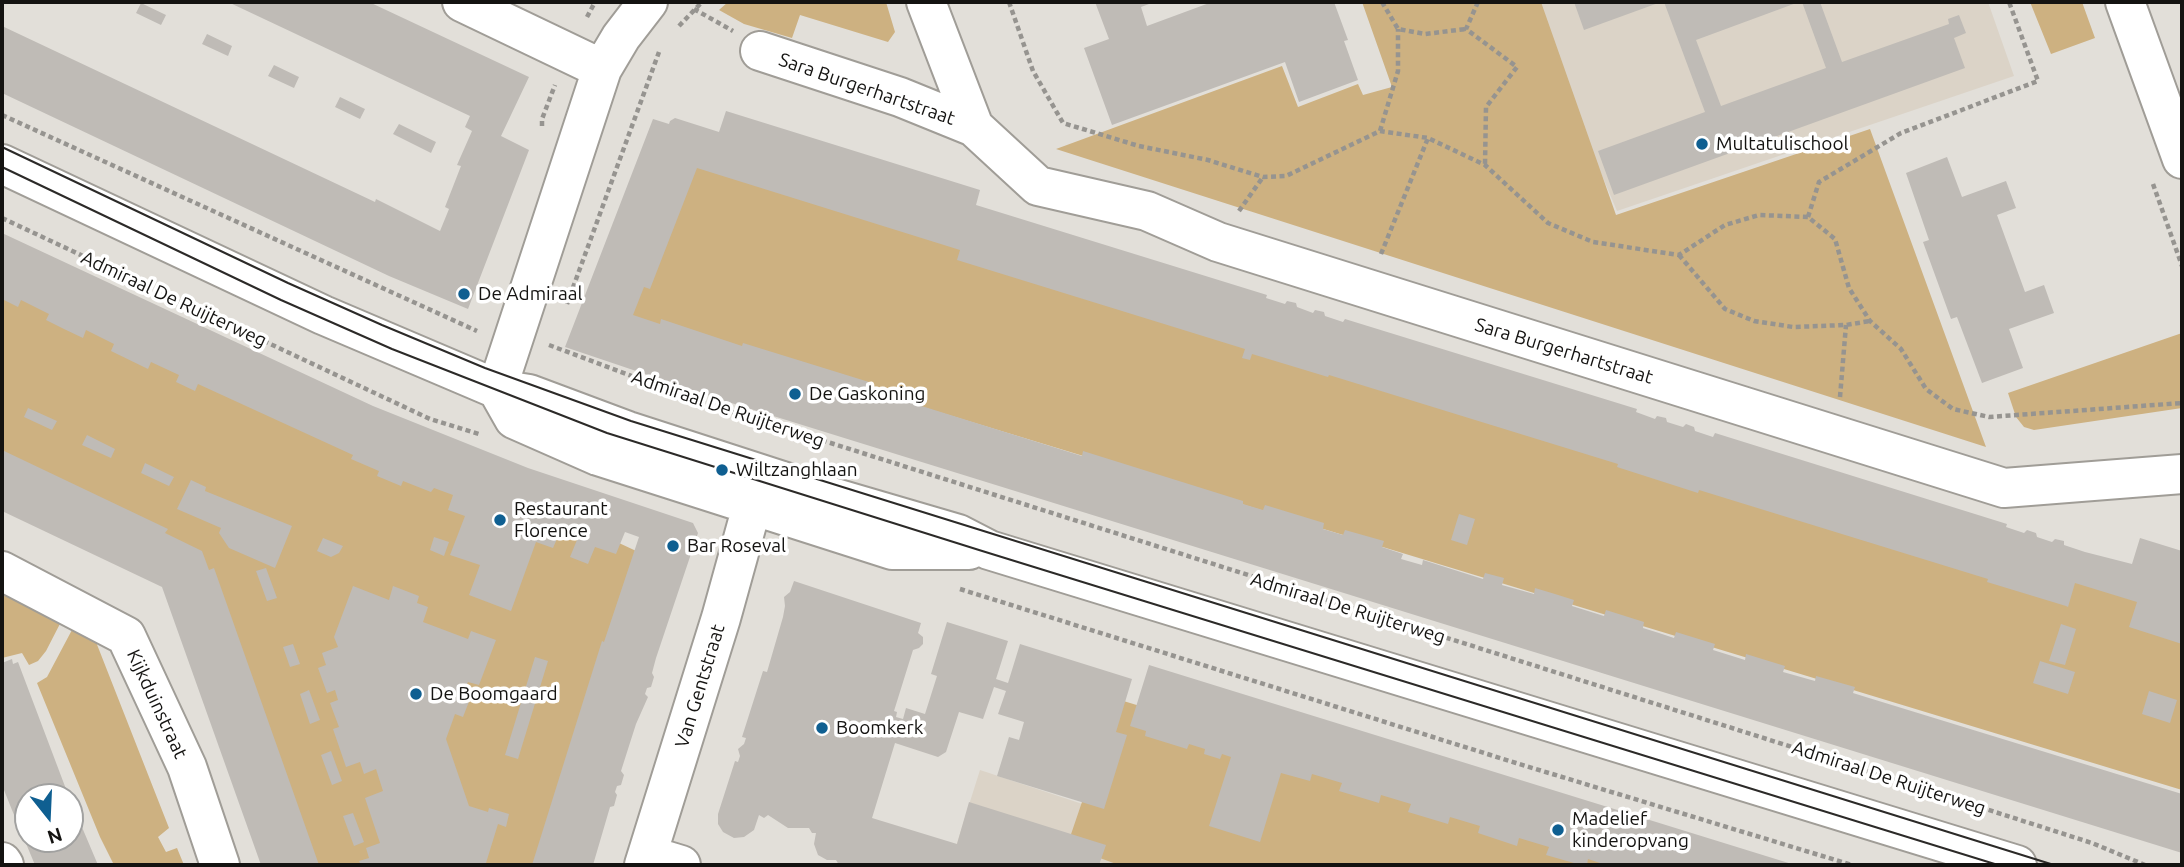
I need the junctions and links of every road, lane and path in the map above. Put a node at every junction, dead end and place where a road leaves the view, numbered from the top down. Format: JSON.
{"nodes":[{"id":1,"x":462,"y":2,"type":"edge"},
{"id":2,"x":648,"y":2,"type":"edge"},
{"id":3,"x":702,"y":2,"type":"edge"},
{"id":4,"x":926,"y":2,"type":"edge"},
{"id":5,"x":1009,"y":2,"type":"edge"},
{"id":6,"x":1382,"y":2,"type":"edge"},
{"id":7,"x":1478,"y":2,"type":"edge"},
{"id":8,"x":2009,"y":2,"type":"edge"},
{"id":9,"x":2125,"y":2,"type":"edge"},
{"id":10,"x":1398,"y":29,"type":"junction"},
{"id":11,"x":1466,"y":29,"type":"junction"},
{"id":12,"x":675,"y":30,"type":"dead end"},
{"id":13,"x":661,"y":46,"type":"dead end"},
{"id":14,"x":760,"y":51,"type":"dead end"},
{"id":15,"x":602,"y":69,"type":"junction"},
{"id":16,"x":2,"y":115,"type":"edge"},
{"id":17,"x":974,"y":127,"type":"junction"},
{"id":18,"x":1380,"y":131,"type":"junction"},
{"id":19,"x":1428,"y":138,"type":"junction"},
{"id":20,"x":2182,"y":159,"type":"edge"},
{"id":21,"x":2,"y":164,"type":"edge"},
{"id":22,"x":1485,"y":165,"type":"junction"},
{"id":23,"x":1808,"y":217,"type":"junction"},
{"id":24,"x":2,"y":218,"type":"edge"},
{"id":25,"x":1679,"y":255,"type":"junction"},
{"id":26,"x":1367,"y":289,"type":"junction"},
{"id":27,"x":566,"y":306,"type":"dead end"},
{"id":28,"x":1870,"y":321,"type":"junction"},
{"id":29,"x":1846,"y":325,"type":"junction"},
{"id":30,"x":486,"y":335,"type":"dead end"},
{"id":31,"x":552,"y":346,"type":"dead end"},
{"id":32,"x":497,"y":389,"type":"junction"},
{"id":33,"x":2182,"y":403,"type":"edge"},
{"id":34,"x":1837,"y":435,"type":"junction"},
{"id":35,"x":490,"y":437,"type":"dead end"},
{"id":36,"x":2182,"y":474,"type":"edge"},
{"id":37,"x":752,"y":506,"type":"junction"},
{"id":38,"x":989,"y":550,"type":"junction"},
{"id":39,"x":2,"y":571,"type":"edge"},
{"id":40,"x":953,"y":587,"type":"dead end"},
{"id":41,"x":658,"y":862,"type":"edge"},
{"id":42,"x":220,"y":865,"type":"edge"},
{"id":43,"x":1852,"y":865,"type":"edge"},
{"id":44,"x":2017,"y":865,"type":"edge"},
{"id":45,"x":2146,"y":865,"type":"edge"}],
"edges":[{"from":1,"to":15,"type":"street"},
{"from":2,"to":15,"type":"street"},
{"from":3,"to":12,"type":"path"},
{"from":4,"to":17,"type":"street","name":"Sara Burgerhartstraat"},
{"from":5,"to":18,"type":"path"},
{"from":6,"to":10,"type":"path"},
{"from":7,"to":11,"type":"path"},
{"from":8,"to":23,"type":"path"},
{"from":9,"to":20,"type":"street"},
{"from":10,"to":11,"type":"path"},
{"from":10,"to":18,"type":"path"},
{"from":11,"to":22,"type":"path"},
{"from":13,"to":27,"type":"path"},
{"from":14,"to":17,"type":"street","name":"Sara Burgerhartstraat"},
{"from":15,"to":32,"type":"street"},
{"from":16,"to":30,"type":"path"},
{"from":17,"to":26,"type":"street","name":"Sara Burgerhartstraat"},
{"from":18,"to":19,"type":"path"},
{"from":19,"to":22,"type":"path"},
{"from":19,"to":26,"type":"path"},
{"from":21,"to":32,"type":"street"},
{"from":22,"to":25,"type":"path"},
{"from":23,"to":25,"type":"path"},
{"from":23,"to":28,"type":"path"},
{"from":24,"to":35,"type":"path","name":"Admiraal De Ruijterweg"},
{"from":25,"to":29,"type":"path"},
{"from":26,"to":34,"type":"street","name":"Sara Burgerhartstraat"},
{"from":28,"to":29,"type":"path"},
{"from":28,"to":33,"type":"path"},
{"from":29,"to":34,"type":"path"},
{"from":31,"to":45,"type":"path","name":"Admiraal De Ruijterweg"},
{"from":32,"to":37,"type":"street"},
{"from":32,"to":38,"type":"street"},
{"from":34,"to":36,"type":"street","name":"Sara Burgerhartstraat"},
{"from":37,"to":38,"type":"street"},
{"from":37,"to":41,"type":"street","name":"Van Gentstraat"},
{"from":38,"to":44,"type":"street"},
{"from":39,"to":42,"type":"street","name":"Kijkduinstraat"},
{"from":40,"to":43,"type":"path"}]}
